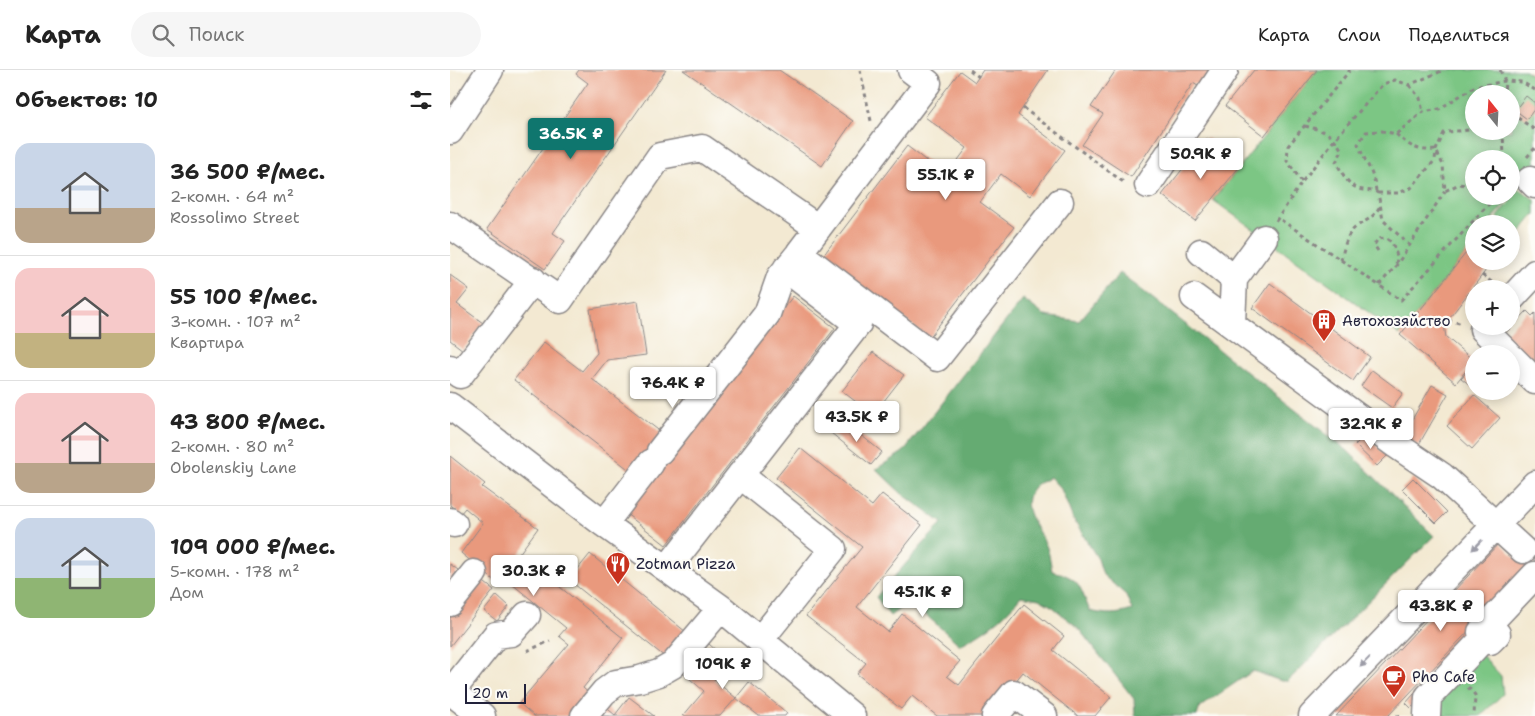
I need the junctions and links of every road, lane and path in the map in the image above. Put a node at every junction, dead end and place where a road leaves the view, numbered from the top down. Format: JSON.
{"nodes":[{"id":1,"x":490,"y":70,"type":"edge"},
{"id":2,"x":860,"y":70,"type":"edge"},
{"id":3,"x":911,"y":70,"type":"edge"},
{"id":4,"x":970,"y":70,"type":"edge"},
{"id":5,"x":1225,"y":70,"type":"edge"},
{"id":6,"x":1350,"y":70,"type":"edge"},
{"id":7,"x":1444,"y":70,"type":"edge"},
{"id":8,"x":1500,"y":70,"type":"edge"},
{"id":9,"x":979,"y":77,"type":"dead end"},
{"id":10,"x":1505,"y":81,"type":"junction"},
{"id":11,"x":1409,"y":85,"type":"junction"},
{"id":12,"x":1505,"y":85,"type":"edge"},
{"id":13,"x":1535,"y":90,"type":"edge"},
{"id":14,"x":1023,"y":108,"type":"dead end"},
{"id":15,"x":1424,"y":112,"type":"junction"},
{"id":16,"x":1520,"y":119,"type":"edge"},
{"id":17,"x":1305,"y":126,"type":"junction"},
{"id":18,"x":1535,"y":130,"type":"edge"},
{"id":19,"x":450,"y":131,"type":"edge"},
{"id":20,"x":1465,"y":131,"type":"edge"},
{"id":21,"x":1396,"y":134,"type":"junction"},
{"id":22,"x":1335,"y":139,"type":"junction"},
{"id":23,"x":878,"y":149,"type":"junction"},
{"id":24,"x":1436,"y":150,"type":"junction"},
{"id":25,"x":1302,"y":182,"type":"junction"},
{"id":26,"x":1148,"y":185,"type":"joint"},
{"id":27,"x":1465,"y":185,"type":"edge"},
{"id":28,"x":1445,"y":191,"type":"junction"},
{"id":29,"x":1377,"y":192,"type":"junction"},
{"id":30,"x":1060,"y":202,"type":"dead end"},
{"id":31,"x":1487,"y":205,"type":"edge"},
{"id":32,"x":1380,"y":206,"type":"junction"},
{"id":33,"x":450,"y":225,"type":"edge"},
{"id":34,"x":818,"y":228,"type":"junction"},
{"id":35,"x":1271,"y":228,"type":"junction"},
{"id":36,"x":1409,"y":245,"type":"junction"},
{"id":37,"x":1378,"y":251,"type":"dead end"},
{"id":38,"x":1201,"y":252,"type":"dead end"},
{"id":39,"x":1342,"y":260,"type":"junction"},
{"id":40,"x":792,"y":261,"type":"junction"},
{"id":41,"x":1396,"y":266,"type":"junction"},
{"id":42,"x":1535,"y":273,"type":"edge"},
{"id":43,"x":1482,"y":275,"type":"dead end"},
{"id":44,"x":1234,"y":279,"type":"junction"},
{"id":45,"x":533,"y":280,"type":"junction"},
{"id":46,"x":1488,"y":280,"type":"edge"},
{"id":47,"x":1379,"y":285,"type":"junction"},
{"id":48,"x":1520,"y":289,"type":"edge"},
{"id":49,"x":1194,"y":297,"type":"dead end"},
{"id":50,"x":1232,"y":323,"type":"junction"},
{"id":51,"x":1489,"y":335,"type":"edge"},
{"id":52,"x":1499,"y":345,"type":"edge"},
{"id":53,"x":1520,"y":366,"type":"edge"},
{"id":54,"x":450,"y":368,"type":"edge"},
{"id":55,"x":1535,"y":381,"type":"edge"},
{"id":56,"x":450,"y":406,"type":"edge"},
{"id":57,"x":740,"y":475,"type":"junction"},
{"id":58,"x":1535,"y":484,"type":"edge"},
{"id":59,"x":604,"y":524,"type":"junction"},
{"id":60,"x":1497,"y":525,"type":"junction"},
{"id":61,"x":1523,"y":550,"type":"dead end"},
{"id":62,"x":667,"y":570,"type":"junction"},
{"id":63,"x":474,"y":573,"type":"dead end"},
{"id":64,"x":1535,"y":574,"type":"edge"},
{"id":65,"x":450,"y":603,"type":"edge"},
{"id":66,"x":721,"y":608,"type":"junction"},
{"id":67,"x":527,"y":615,"type":"dead end"},
{"id":68,"x":760,"y":640,"type":"junction"},
{"id":69,"x":1453,"y":671,"type":"junction"},
{"id":70,"x":451,"y":691,"type":"edge"},
{"id":71,"x":1396,"y":708,"type":"dead end"},
{"id":72,"x":1397,"y":715,"type":"edge"},
{"id":73,"x":482,"y":716,"type":"edge"},
{"id":74,"x":584,"y":716,"type":"edge"},
{"id":75,"x":852,"y":716,"type":"edge"},
{"id":76,"x":995,"y":716,"type":"edge"},
{"id":77,"x":1044,"y":716,"type":"edge"},
{"id":78,"x":1312,"y":716,"type":"edge"},
{"id":79,"x":1427,"y":716,"type":"edge"},
{"id":80,"x":1474,"y":716,"type":"edge"}],
"edges":[{"from":1,"to":19,"type":"street"},
{"from":2,"to":23,"type":"path"},
{"from":3,"to":23,"type":"street"},
{"from":4,"to":9,"type":"path"},
{"from":5,"to":26,"type":"street"},
{"from":6,"to":17,"type":"path"},
{"from":7,"to":11,"type":"path"},
{"from":8,"to":10,"type":"path"},
{"from":10,"to":12,"type":"path"},
{"from":10,"to":13,"type":"path"},
{"from":10,"to":15,"type":"path"},
{"from":11,"to":15,"type":"path"},
{"from":11,"to":22,"type":"path"},
{"from":14,"to":26,"type":"path"},
{"from":15,"to":21,"type":"path"},
{"from":16,"to":18,"type":"path"},
{"from":17,"to":22,"type":"path"},
{"from":17,"to":25,"type":"path"},
{"from":20,"to":24,"type":"path"},
{"from":21,"to":24,"type":"path"},
{"from":21,"to":29,"type":"path"},
{"from":22,"to":25,"type":"path"},
{"from":22,"to":29,"type":"path"},
{"from":23,"to":34,"type":"street"},
{"from":24,"to":28,"type":"path"},
{"from":24,"to":29,"type":"path"},
{"from":25,"to":35,"type":"path"},
{"from":27,"to":28,"type":"path"},
{"from":28,"to":36,"type":"path"},
{"from":29,"to":32,"type":"path"},
{"from":30,"to":40,"type":"street"},
{"from":31,"to":47,"type":"path"},
{"from":32,"to":36,"type":"path"},
{"from":32,"to":39,"type":"path"},
{"from":33,"to":45,"type":"street"},
{"from":34,"to":40,"type":"street"},
{"from":34,"to":45,"type":"street"},
{"from":35,"to":39,"type":"path"},
{"from":35,"to":44,"type":"street"},
{"from":36,"to":41,"type":"path"},
{"from":37,"to":41,"type":"path"},
{"from":38,"to":44,"type":"street"},
{"from":39,"to":47,"type":"path"},
{"from":40,"to":57,"type":"street"},
{"from":40,"to":59,"type":"street"},
{"from":41,"to":47,"type":"path"},
{"from":42,"to":48,"type":"street"},
{"from":43,"to":46,"type":"path"},
{"from":44,"to":50,"type":"street"},
{"from":45,"to":54,"type":"street"},
{"from":49,"to":50,"type":"street"},
{"from":50,"to":60,"type":"street"},
{"from":51,"to":52,"type":"street"},
{"from":53,"to":55,"type":"street"},
{"from":56,"to":59,"type":"street"},
{"from":57,"to":62,"type":"street"},
{"from":57,"to":68,"type":"street"},
{"from":58,"to":60,"type":"street"},
{"from":59,"to":62,"type":"street"},
{"from":60,"to":61,"type":"street"},
{"from":60,"to":78,"type":"street","one_way":true},
{"from":62,"to":66,"type":"street"},
{"from":63,"to":65,"type":"street"},
{"from":64,"to":69,"type":"street"},
{"from":66,"to":68,"type":"street"},
{"from":66,"to":74,"type":"street"},
{"from":67,"to":70,"type":"street"},
{"from":68,"to":75,"type":"street"},
{"from":69,"to":79,"type":"street"},
{"from":69,"to":80,"type":"path"},
{"from":70,"to":73,"type":"street"},
{"from":71,"to":72,"type":"path"},
{"from":76,"to":77,"type":"street"}]}
